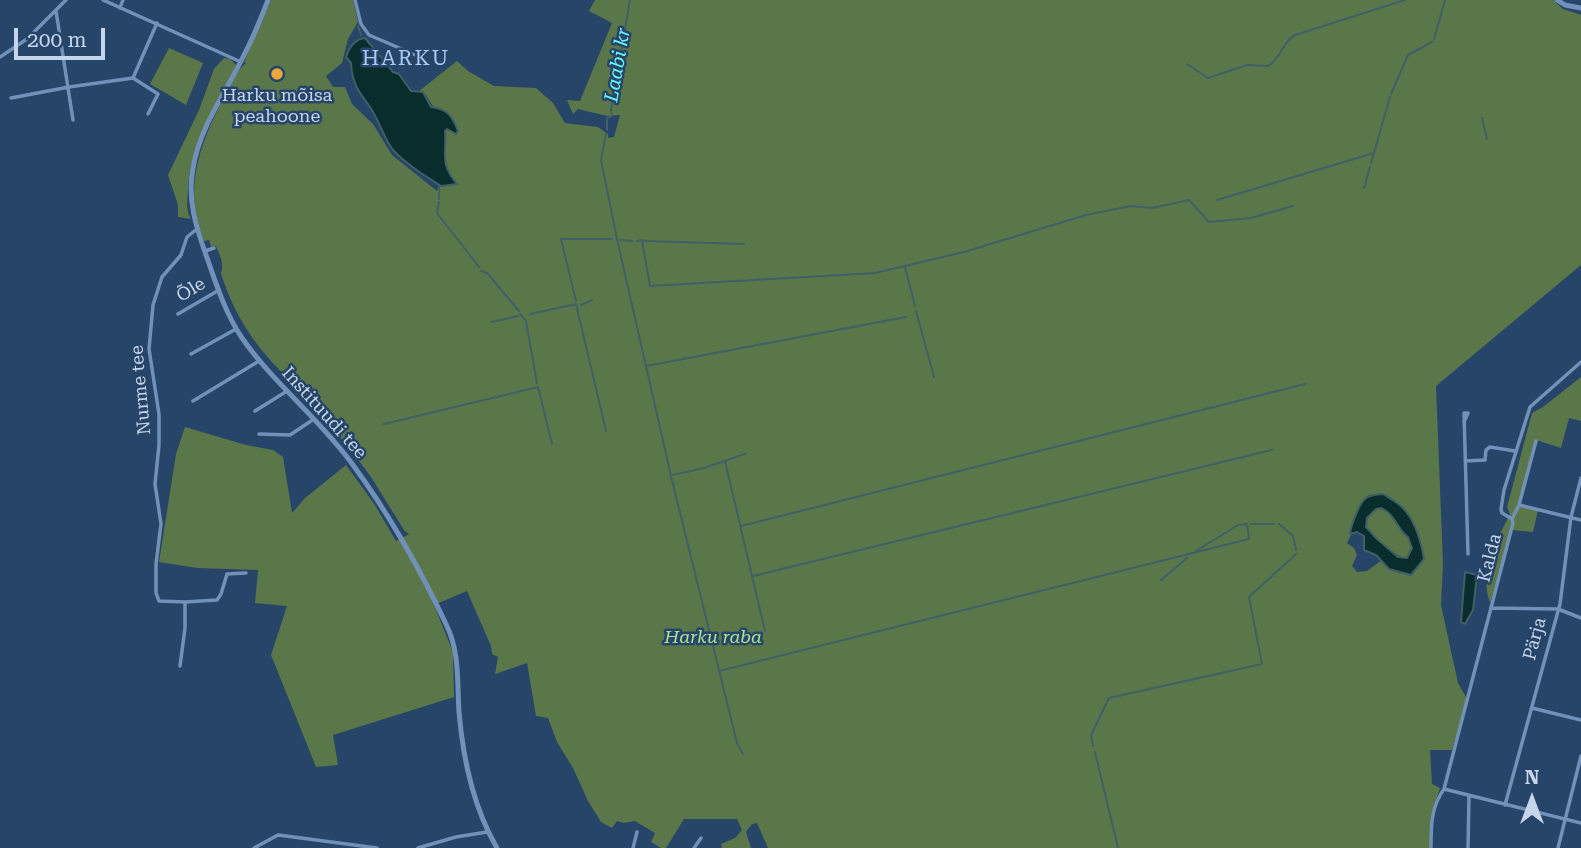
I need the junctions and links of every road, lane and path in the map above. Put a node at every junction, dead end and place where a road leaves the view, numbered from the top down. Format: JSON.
{"nodes":[{"id":1,"x":66,"y":0,"type":"edge"},
{"id":2,"x":103,"y":0,"type":"edge"},
{"id":3,"x":124,"y":0,"type":"edge"},
{"id":4,"x":268,"y":0,"type":"edge"},
{"id":5,"x":355,"y":0,"type":"edge"},
{"id":6,"x":1557,"y":0,"type":"edge"},
{"id":7,"x":120,"y":8,"type":"junction"},
{"id":8,"x":1581,"y":8,"type":"edge"},
{"id":9,"x":56,"y":11,"type":"junction"},
{"id":10,"x":157,"y":23,"type":"junction"},
{"id":11,"x":418,"y":56,"type":"dead end"},
{"id":12,"x":0,"y":57,"type":"edge"},
{"id":13,"x":241,"y":62,"type":"junction"},
{"id":14,"x":132,"y":78,"type":"junction"},
{"id":15,"x":69,"y":87,"type":"junction"},
{"id":16,"x":11,"y":98,"type":"dead end"},
{"id":17,"x":148,"y":114,"type":"dead end"},
{"id":18,"x":74,"y":120,"type":"dead end"},
{"id":19,"x":197,"y":229,"type":"junction"},
{"id":20,"x":214,"y":248,"type":"dead end"},
{"id":21,"x":205,"y":251,"type":"junction"},
{"id":22,"x":219,"y":290,"type":"junction"},
{"id":23,"x":178,"y":314,"type":"dead end"},
{"id":24,"x":236,"y":328,"type":"junction"},
{"id":25,"x":191,"y":354,"type":"dead end"},
{"id":26,"x":259,"y":362,"type":"junction"},
{"id":27,"x":1581,"y":362,"type":"edge"},
{"id":28,"x":286,"y":391,"type":"junction"},
{"id":29,"x":193,"y":401,"type":"dead end"},
{"id":30,"x":254,"y":411,"type":"dead end"},
{"id":31,"x":314,"y":419,"type":"junction"},
{"id":32,"x":1464,"y":422,"type":"dead end"},
{"id":33,"x":259,"y":434,"type":"dead end"},
{"id":34,"x":1536,"y":441,"type":"dead end"},
{"id":35,"x":1515,"y":452,"type":"junction"},
{"id":36,"x":1465,"y":461,"type":"junction"},
{"id":37,"x":1581,"y":478,"type":"edge"},
{"id":38,"x":1519,"y":505,"type":"junction"},
{"id":39,"x":1571,"y":517,"type":"junction"},
{"id":40,"x":1512,"y":519,"type":"junction"},
{"id":41,"x":1581,"y":520,"type":"edge"},
{"id":42,"x":1468,"y":554,"type":"dead end"},
{"id":43,"x":246,"y":573,"type":"dead end"},
{"id":44,"x":185,"y":602,"type":"junction"},
{"id":45,"x":1492,"y":608,"type":"junction"},
{"id":46,"x":1558,"y":609,"type":"junction"},
{"id":47,"x":1581,"y":618,"type":"edge"},
{"id":48,"x":180,"y":666,"type":"dead end"},
{"id":49,"x":1531,"y":708,"type":"junction"},
{"id":50,"x":1581,"y":720,"type":"edge"},
{"id":51,"x":1581,"y":756,"type":"edge"},
{"id":52,"x":1444,"y":789,"type":"junction"},
{"id":53,"x":1469,"y":796,"type":"junction"},
{"id":54,"x":1505,"y":805,"type":"junction"},
{"id":55,"x":1566,"y":821,"type":"junction"},
{"id":56,"x":1581,"y":823,"type":"edge"},
{"id":57,"x":488,"y":831,"type":"junction"},
{"id":58,"x":637,"y":832,"type":"dead end"},
{"id":59,"x":701,"y":838,"type":"dead end"},
{"id":60,"x":254,"y":848,"type":"edge"},
{"id":61,"x":377,"y":848,"type":"edge"},
{"id":62,"x":418,"y":848,"type":"edge"},
{"id":63,"x":498,"y":848,"type":"edge"},
{"id":64,"x":633,"y":848,"type":"edge"},
{"id":65,"x":694,"y":848,"type":"edge"},
{"id":66,"x":1431,"y":848,"type":"edge"},
{"id":67,"x":1468,"y":848,"type":"edge"},
{"id":68,"x":1559,"y":848,"type":"edge"}],
"edges":[{"from":1,"to":9,"type":"street"},
{"from":2,"to":7,"type":"street"},
{"from":3,"to":7,"type":"street"},
{"from":4,"to":13,"type":"street","name":"Instituudi tee"},
{"from":5,"to":11,"type":"street"},
{"from":6,"to":8,"type":"street"},
{"from":7,"to":10,"type":"street"},
{"from":9,"to":12,"type":"street"},
{"from":9,"to":15,"type":"street"},
{"from":10,"to":13,"type":"street"},
{"from":10,"to":14,"type":"street"},
{"from":13,"to":19,"type":"street","name":"Instituudi tee"},
{"from":14,"to":15,"type":"street"},
{"from":14,"to":17,"type":"street"},
{"from":15,"to":16,"type":"street"},
{"from":15,"to":18,"type":"street"},
{"from":19,"to":21,"type":"street","name":"Instituudi tee"},
{"from":19,"to":44,"type":"street","name":"Nurme tee"},
{"from":20,"to":21,"type":"street"},
{"from":21,"to":22,"type":"street","name":"Instituudi tee"},
{"from":22,"to":23,"type":"street","name":"Õle"},
{"from":22,"to":24,"type":"street","name":"Instituudi tee"},
{"from":24,"to":25,"type":"street"},
{"from":24,"to":26,"type":"street","name":"Instituudi tee"},
{"from":26,"to":28,"type":"street","name":"Instituudi tee"},
{"from":26,"to":29,"type":"street"},
{"from":27,"to":35,"type":"street","name":"Kalda"},
{"from":28,"to":30,"type":"street"},
{"from":28,"to":31,"type":"street","name":"Instituudi tee"},
{"from":31,"to":33,"type":"street"},
{"from":31,"to":57,"type":"street","name":"Instituudi tee"},
{"from":32,"to":36,"type":"street"},
{"from":34,"to":38,"type":"street"},
{"from":35,"to":36,"type":"street"},
{"from":35,"to":40,"type":"street","name":"Kalda"},
{"from":36,"to":42,"type":"street"},
{"from":37,"to":39,"type":"street","name":"Pärja"},
{"from":38,"to":39,"type":"street"},
{"from":38,"to":40,"type":"street"},
{"from":39,"to":41,"type":"street"},
{"from":39,"to":46,"type":"street","name":"Pärja"},
{"from":40,"to":45,"type":"street","name":"Kalda"},
{"from":43,"to":44,"type":"street"},
{"from":44,"to":48,"type":"street"},
{"from":45,"to":46,"type":"street"},
{"from":45,"to":52,"type":"street","name":"Kalda"},
{"from":46,"to":47,"type":"street"},
{"from":46,"to":49,"type":"street","name":"Pärja"},
{"from":49,"to":50,"type":"street"},
{"from":49,"to":54,"type":"street","name":"Pärja"},
{"from":51,"to":55,"type":"street"},
{"from":52,"to":53,"type":"street"},
{"from":52,"to":66,"type":"street","name":"Kalda"},
{"from":53,"to":54,"type":"street"},
{"from":53,"to":67,"type":"street"},
{"from":54,"to":55,"type":"street"},
{"from":55,"to":56,"type":"street"},
{"from":55,"to":68,"type":"street"},
{"from":57,"to":62,"type":"street"},
{"from":57,"to":63,"type":"street","name":"Instituudi tee"},
{"from":58,"to":64,"type":"street"},
{"from":59,"to":65,"type":"street"},
{"from":60,"to":61,"type":"street"}]}
